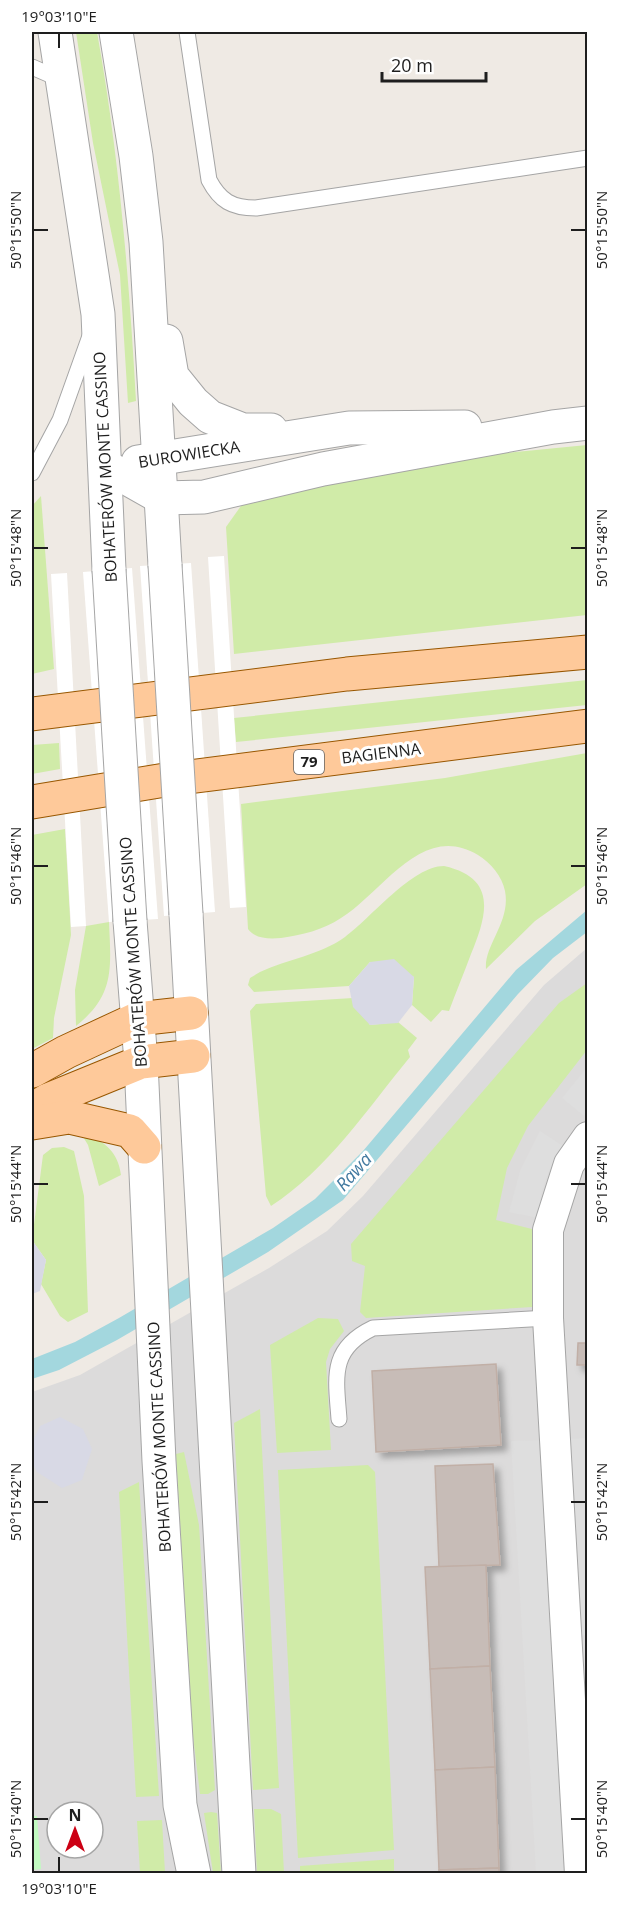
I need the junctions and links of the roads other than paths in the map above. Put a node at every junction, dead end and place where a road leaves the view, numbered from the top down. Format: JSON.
{"nodes":[{"id":1,"x":55,"y":32,"type":"edge"},
{"id":2,"x":116,"y":32,"type":"edge"},
{"id":3,"x":187,"y":32,"type":"edge"},
{"id":4,"x":32,"y":67,"type":"edge"},
{"id":5,"x":63,"y":81,"type":"junction"},
{"id":6,"x":588,"y":158,"type":"edge"},
{"id":7,"x":146,"y":242,"type":"junction"},
{"id":8,"x":98,"y":314,"type":"junction"},
{"id":9,"x":588,"y":423,"type":"edge"},
{"id":10,"x":553,"y":427,"type":"junction"},
{"id":11,"x":349,"y":428,"type":"junction"},
{"id":12,"x":159,"y":459,"type":"junction"},
{"id":13,"x":107,"y":467,"type":"junction"},
{"id":14,"x":32,"y":473,"type":"edge"},
{"id":15,"x":204,"y":497,"type":"junction"},
{"id":16,"x":162,"y":498,"type":"junction"},
{"id":17,"x":165,"y":558,"type":"junction"},
{"id":18,"x":588,"y":652,"type":"edge"},
{"id":19,"x":32,"y":714,"type":"edge"},
{"id":20,"x":588,"y":726,"type":"edge"},
{"id":21,"x":32,"y":802,"type":"edge"},
{"id":22,"x":191,"y":1013,"type":"junction"},
{"id":23,"x":137,"y":1019,"type":"junction"},
{"id":24,"x":193,"y":1056,"type":"junction"},
{"id":25,"x":141,"y":1062,"type":"junction"},
{"id":26,"x":32,"y":1071,"type":"edge"},
{"id":27,"x":32,"y":1110,"type":"edge"},
{"id":28,"x":32,"y":1124,"type":"edge"},
{"id":29,"x":588,"y":1137,"type":"edge"},
{"id":30,"x":145,"y":1158,"type":"junction"},
{"id":31,"x":548,"y":1318,"type":"junction"},
{"id":32,"x":339,"y":1419,"type":"dead end"},
{"id":33,"x":194,"y":1874,"type":"edge"},
{"id":34,"x":239,"y":1874,"type":"edge"},
{"id":35,"x":580,"y":1874,"type":"edge"}],
"edges":[{"from":1,"to":5,"type":"street","name":"BOHATERÓW MONTE CASSINO"},
{"from":2,"to":7,"type":"street"},
{"from":3,"to":6,"type":"lane"},
{"from":4,"to":5,"type":"lane"},
{"from":5,"to":8,"type":"street","name":"BOHATERÓW MONTE CASSINO"},
{"from":7,"to":11,"type":"street"},
{"from":7,"to":12,"type":"street"},
{"from":8,"to":13,"type":"street","name":"BOHATERÓW MONTE CASSINO"},
{"from":8,"to":14,"type":"lane"},
{"from":9,"to":10,"type":"street","name":"BUROWIECKA"},
{"from":10,"to":11,"type":"street","name":"BUROWIECKA"},
{"from":10,"to":15,"type":"street","name":"BUROWIECKA"},
{"from":11,"to":12,"type":"street","name":"BUROWIECKA"},
{"from":12,"to":13,"type":"street","name":"BUROWIECKA"},
{"from":12,"to":16,"type":"street"},
{"from":13,"to":16,"type":"street","name":"BUROWIECKA"},
{"from":13,"to":23,"type":"street","name":"BOHATERÓW MONTE CASSINO","bridge":true},
{"from":15,"to":16,"type":"street","name":"BUROWIECKA"},
{"from":15,"to":17,"type":"street"},
{"from":16,"to":17,"type":"street"},
{"from":17,"to":22,"type":"street","bridge":true},
{"from":18,"to":19,"type":"main road"},
{"from":20,"to":21,"type":"main road","name":"BAGIENNA","number":"79"},
{"from":22,"to":23,"type":"main road"},
{"from":22,"to":24,"type":"street"},
{"from":23,"to":25,"type":"street","name":"BOHATERÓW MONTE CASSINO"},
{"from":23,"to":26,"type":"main road"},
{"from":24,"to":25,"type":"main road"},
{"from":24,"to":34,"type":"street"},
{"from":25,"to":27,"type":"main road"},
{"from":25,"to":30,"type":"street","name":"BOHATERÓW MONTE CASSINO"},
{"from":28,"to":30,"type":"main road"},
{"from":29,"to":31,"type":"street"},
{"from":30,"to":33,"type":"street","name":"BOHATERÓW MONTE CASSINO"},
{"from":31,"to":32,"type":"lane"},
{"from":31,"to":35,"type":"street"}]}
